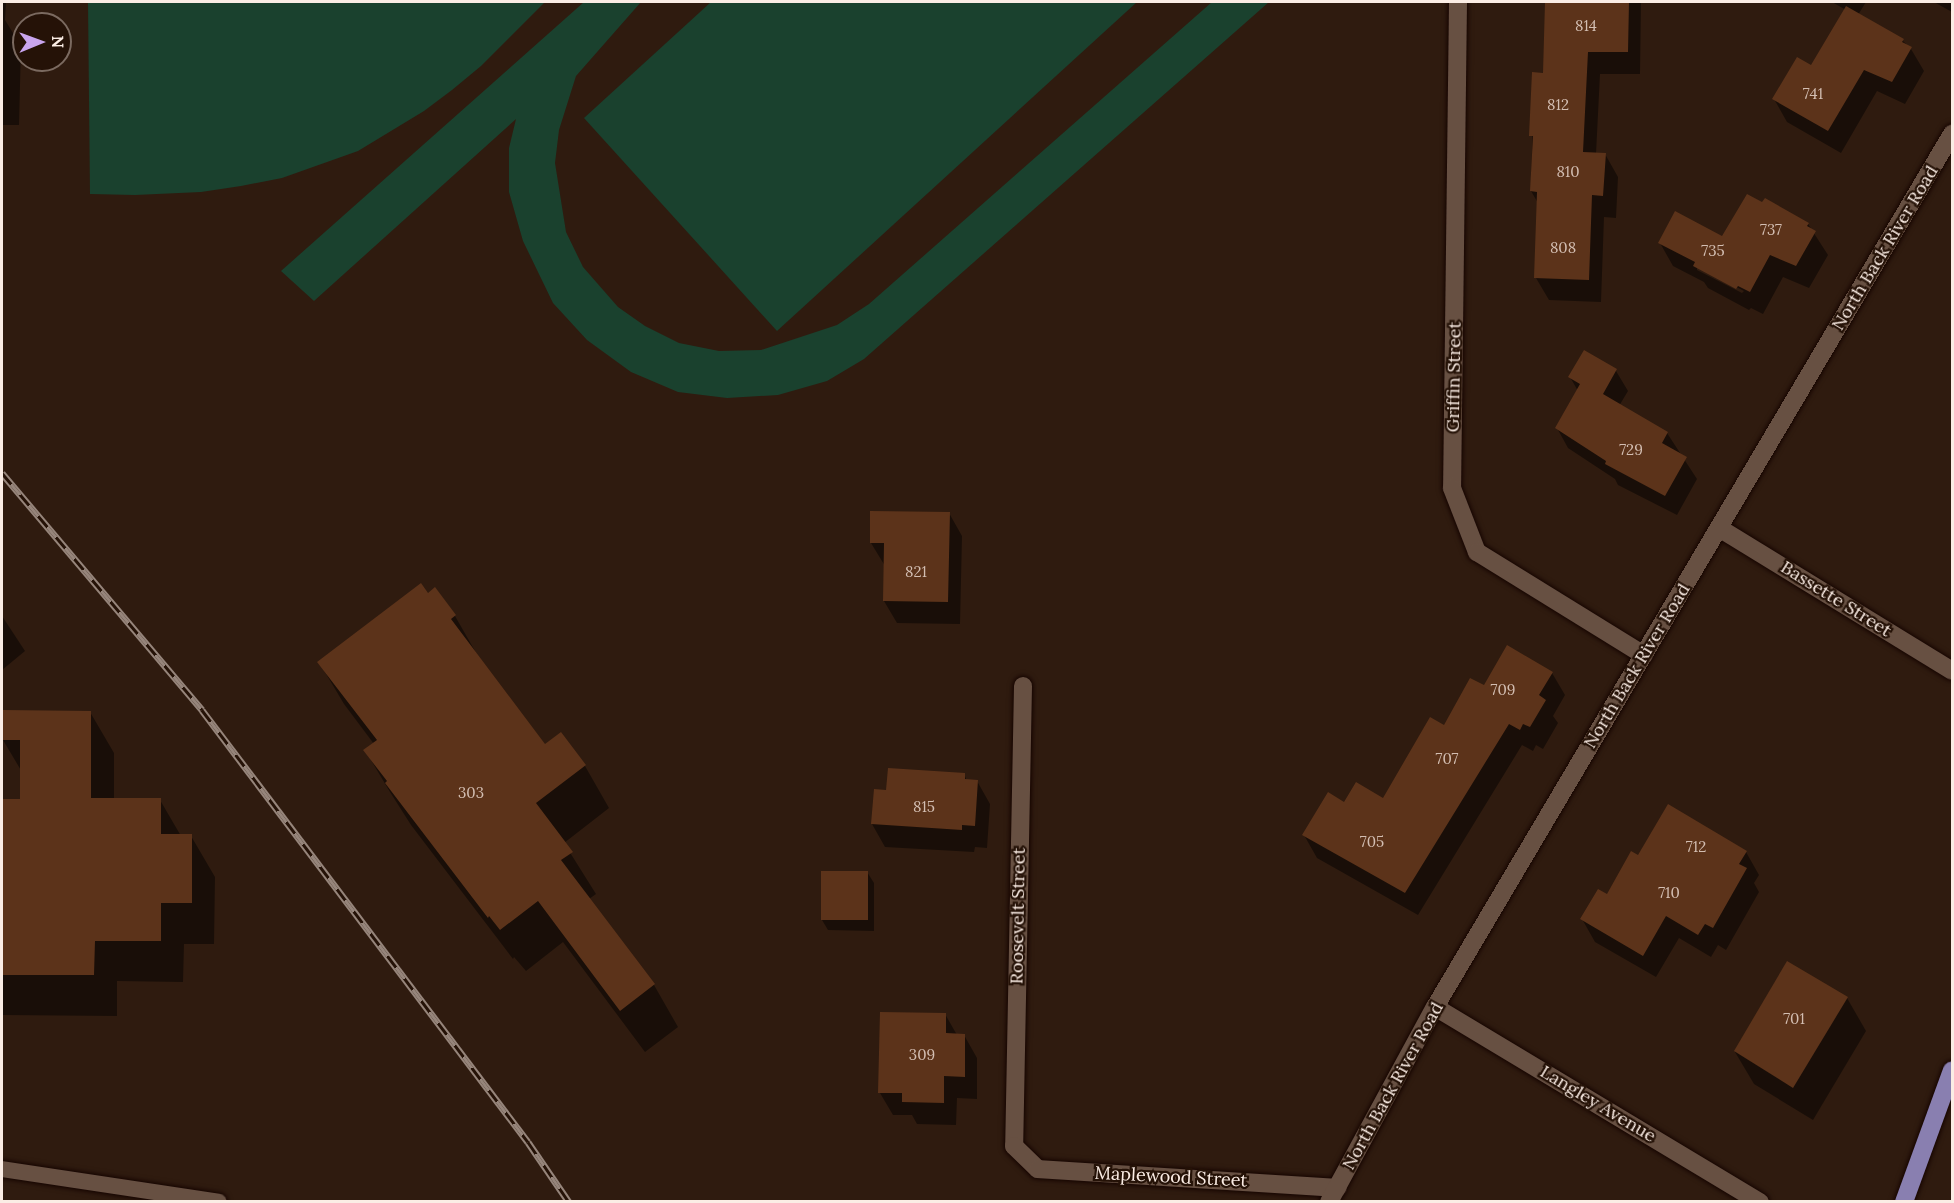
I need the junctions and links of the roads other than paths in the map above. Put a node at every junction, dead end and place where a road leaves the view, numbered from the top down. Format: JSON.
{"nodes":[{"id":1,"x":1458,"y":2,"type":"edge"},
{"id":2,"x":1953,"y":134,"type":"edge"},
{"id":3,"x":1719,"y":528,"type":"junction"},
{"id":4,"x":1644,"y":655,"type":"junction"},
{"id":5,"x":1953,"y":671,"type":"edge"},
{"id":6,"x":1023,"y":687,"type":"dead end"},
{"id":7,"x":1435,"y":1007,"type":"junction"},
{"id":8,"x":1953,"y":1070,"type":"edge"},
{"id":9,"x":1014,"y":1146,"type":"joint"},
{"id":10,"x":2,"y":1169,"type":"edge"},
{"id":11,"x":1333,"y":1195,"type":"edge"},
{"id":12,"x":219,"y":1202,"type":"edge"},
{"id":13,"x":1760,"y":1202,"type":"edge"},
{"id":14,"x":1904,"y":1202,"type":"edge"}],
"edges":[{"from":1,"to":4,"type":"street","name":"Griffin Street"},
{"from":2,"to":3,"type":"street","name":"North Back River Road"},
{"from":3,"to":4,"type":"street","name":"North Back River Road"},
{"from":3,"to":5,"type":"street","name":"Bassette Street"},
{"from":4,"to":7,"type":"street","name":"North Back River Road"},
{"from":6,"to":9,"type":"street","name":"Roosevelt Street"},
{"from":7,"to":11,"type":"street","name":"North Back River Road"},
{"from":7,"to":13,"type":"street","name":"Langley Avenue"},
{"from":8,"to":14,"type":"main road"},
{"from":9,"to":11,"type":"street","name":"Maplewood Street"},
{"from":10,"to":12,"type":"lane"}]}
